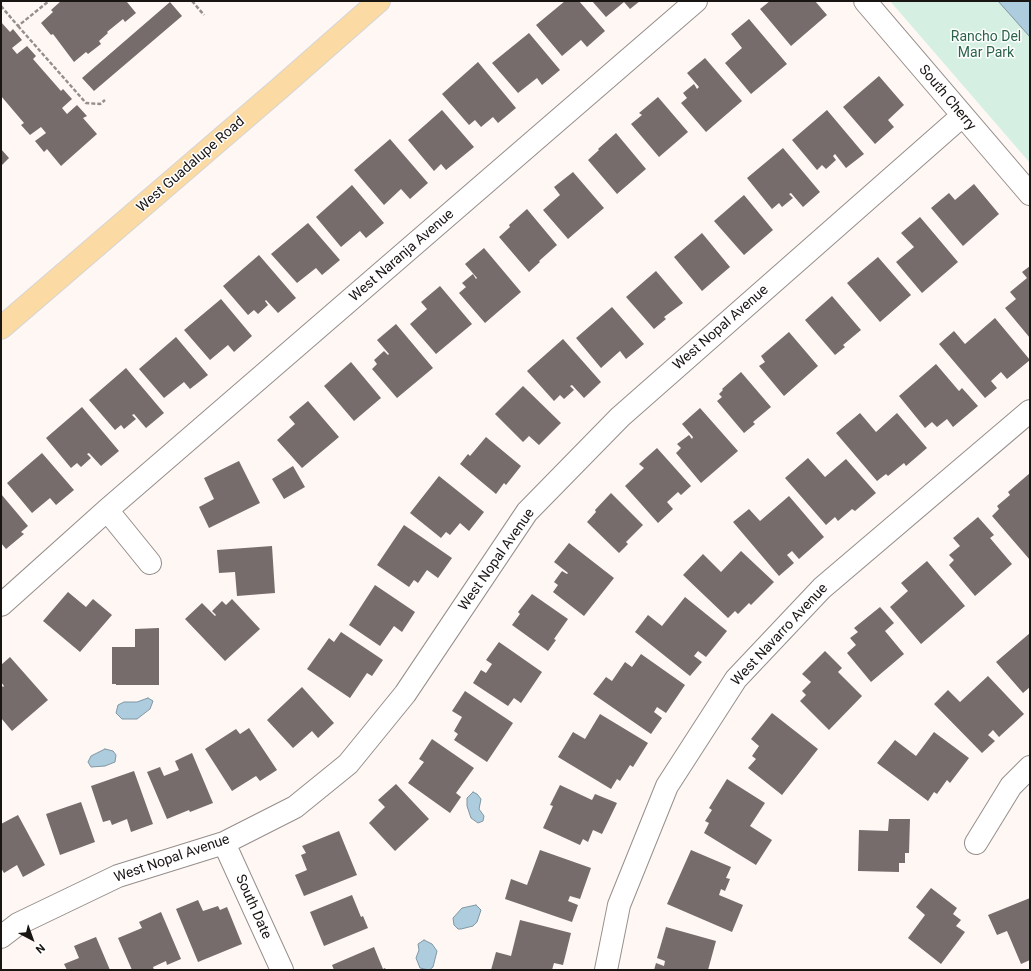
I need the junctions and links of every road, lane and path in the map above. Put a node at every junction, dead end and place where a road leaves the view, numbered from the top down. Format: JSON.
{"nodes":[{"id":1,"x":49,"y":1,"type":"edge"},
{"id":2,"x":192,"y":1,"type":"edge"},
{"id":3,"x":379,"y":1,"type":"edge"},
{"id":4,"x":696,"y":1,"type":"edge"},
{"id":5,"x":865,"y":1,"type":"edge"},
{"id":6,"x":1,"y":6,"type":"edge"},
{"id":7,"x":204,"y":15,"type":"dead end"},
{"id":8,"x":18,"y":26,"type":"junction"},
{"id":9,"x":105,"y":100,"type":"dead end"},
{"id":10,"x":962,"y":116,"type":"junction"},
{"id":11,"x":1030,"y":194,"type":"edge"},
{"id":12,"x":1,"y":328,"type":"edge"},
{"id":13,"x":1030,"y":411,"type":"edge"},
{"id":14,"x":107,"y":510,"type":"junction"},
{"id":15,"x":150,"y":564,"type":"dead end"},
{"id":16,"x":1,"y":605,"type":"edge"},
{"id":17,"x":1030,"y":767,"type":"edge"},
{"id":18,"x":976,"y":842,"type":"dead end"},
{"id":19,"x":224,"y":843,"type":"junction"},
{"id":20,"x":1,"y":937,"type":"edge"},
{"id":21,"x":282,"y":970,"type":"edge"},
{"id":22,"x":606,"y":970,"type":"edge"}],
"edges":[{"from":1,"to":8,"type":"path"},
{"from":2,"to":7,"type":"path"},
{"from":3,"to":12,"type":"main road","name":"West Guadalupe Road"},
{"from":4,"to":14,"type":"street","name":"West Naranja Avenue"},
{"from":5,"to":10,"type":"street","name":"South Cherry"},
{"from":6,"to":8,"type":"path"},
{"from":8,"to":9,"type":"path"},
{"from":10,"to":11,"type":"street","name":"South Cherry"},
{"from":10,"to":19,"type":"street","name":"West Nopal Avenue"},
{"from":13,"to":22,"type":"street","name":"West Navarro Avenue"},
{"from":14,"to":15,"type":"street"},
{"from":14,"to":16,"type":"street","name":"West Naranja Avenue"},
{"from":17,"to":18,"type":"street"},
{"from":19,"to":20,"type":"street","name":"West Nopal Avenue"},
{"from":19,"to":21,"type":"street","name":"South Date"}]}
